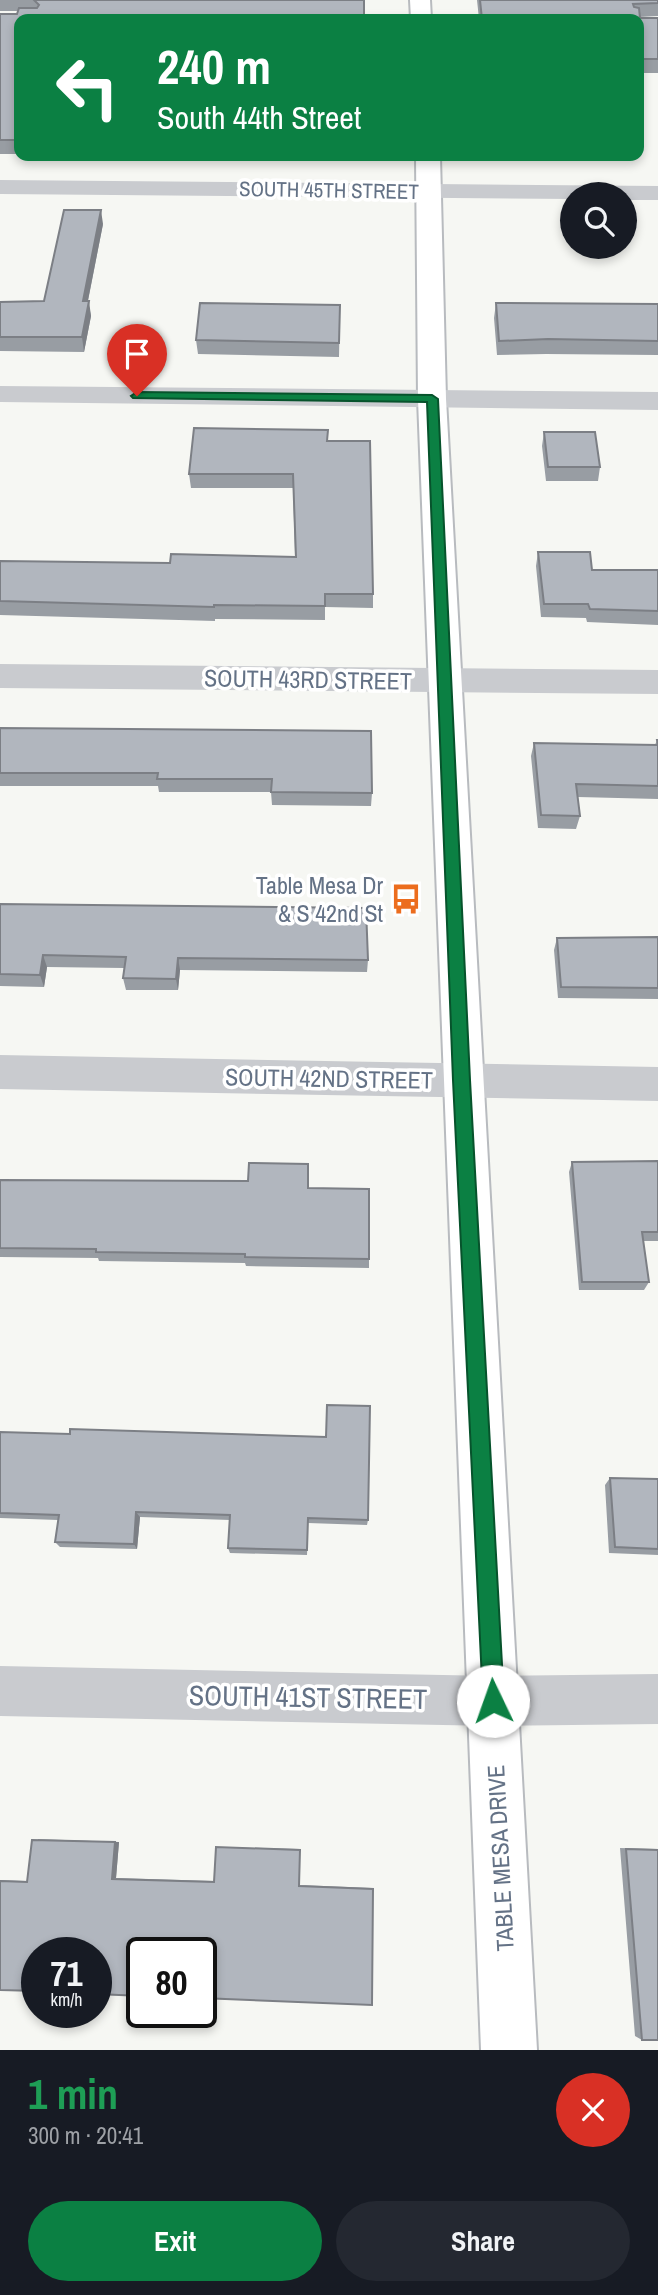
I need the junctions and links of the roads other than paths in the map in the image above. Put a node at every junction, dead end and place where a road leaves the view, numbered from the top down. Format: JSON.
{"nodes":[{"id":1,"x":428,"y":174,"type":"edge"},
{"id":2,"x":0,"y":187,"type":"edge"},
{"id":3,"x":658,"y":193,"type":"edge"},
{"id":4,"x":0,"y":394,"type":"edge"},
{"id":5,"x":432,"y":399,"type":"junction"},
{"id":6,"x":658,"y":401,"type":"edge"},
{"id":7,"x":0,"y":676,"type":"edge"},
{"id":8,"x":446,"y":680,"type":"junction"},
{"id":9,"x":658,"y":682,"type":"edge"},
{"id":10,"x":0,"y":1072,"type":"edge"},
{"id":11,"x":462,"y":1080,"type":"junction"},
{"id":12,"x":658,"y":1084,"type":"edge"},
{"id":13,"x":0,"y":1691,"type":"edge"},
{"id":14,"x":658,"y":1699,"type":"edge"},
{"id":15,"x":493,"y":1701,"type":"junction"},
{"id":16,"x":509,"y":2050,"type":"edge"}],
"edges":[{"from":1,"to":2,"type":"street","name":"SOUTH 45TH STREET"},
{"from":1,"to":3,"type":"street","name":"SOUTH 45TH STREET"},
{"from":1,"to":5,"type":"highway","name":"TABLE MESA DRIVE"},
{"from":4,"to":5,"type":"street"},
{"from":5,"to":6,"type":"street"},
{"from":5,"to":8,"type":"highway","name":"TABLE MESA DRIVE"},
{"from":7,"to":8,"type":"street","name":"SOUTH 43RD STREET"},
{"from":8,"to":9,"type":"street","name":"SOUTH 43RD STREET"},
{"from":8,"to":11,"type":"highway","name":"TABLE MESA DRIVE"},
{"from":10,"to":11,"type":"street","name":"SOUTH 42ND STREET"},
{"from":11,"to":12,"type":"street","name":"SOUTH 42ND STREET"},
{"from":11,"to":15,"type":"highway","name":"TABLE MESA DRIVE"},
{"from":13,"to":15,"type":"street","name":"SOUTH 41ST STREET"},
{"from":14,"to":15,"type":"street","name":"SOUTH 41ST STREET"},
{"from":15,"to":16,"type":"highway","name":"TABLE MESA DRIVE"}]}
